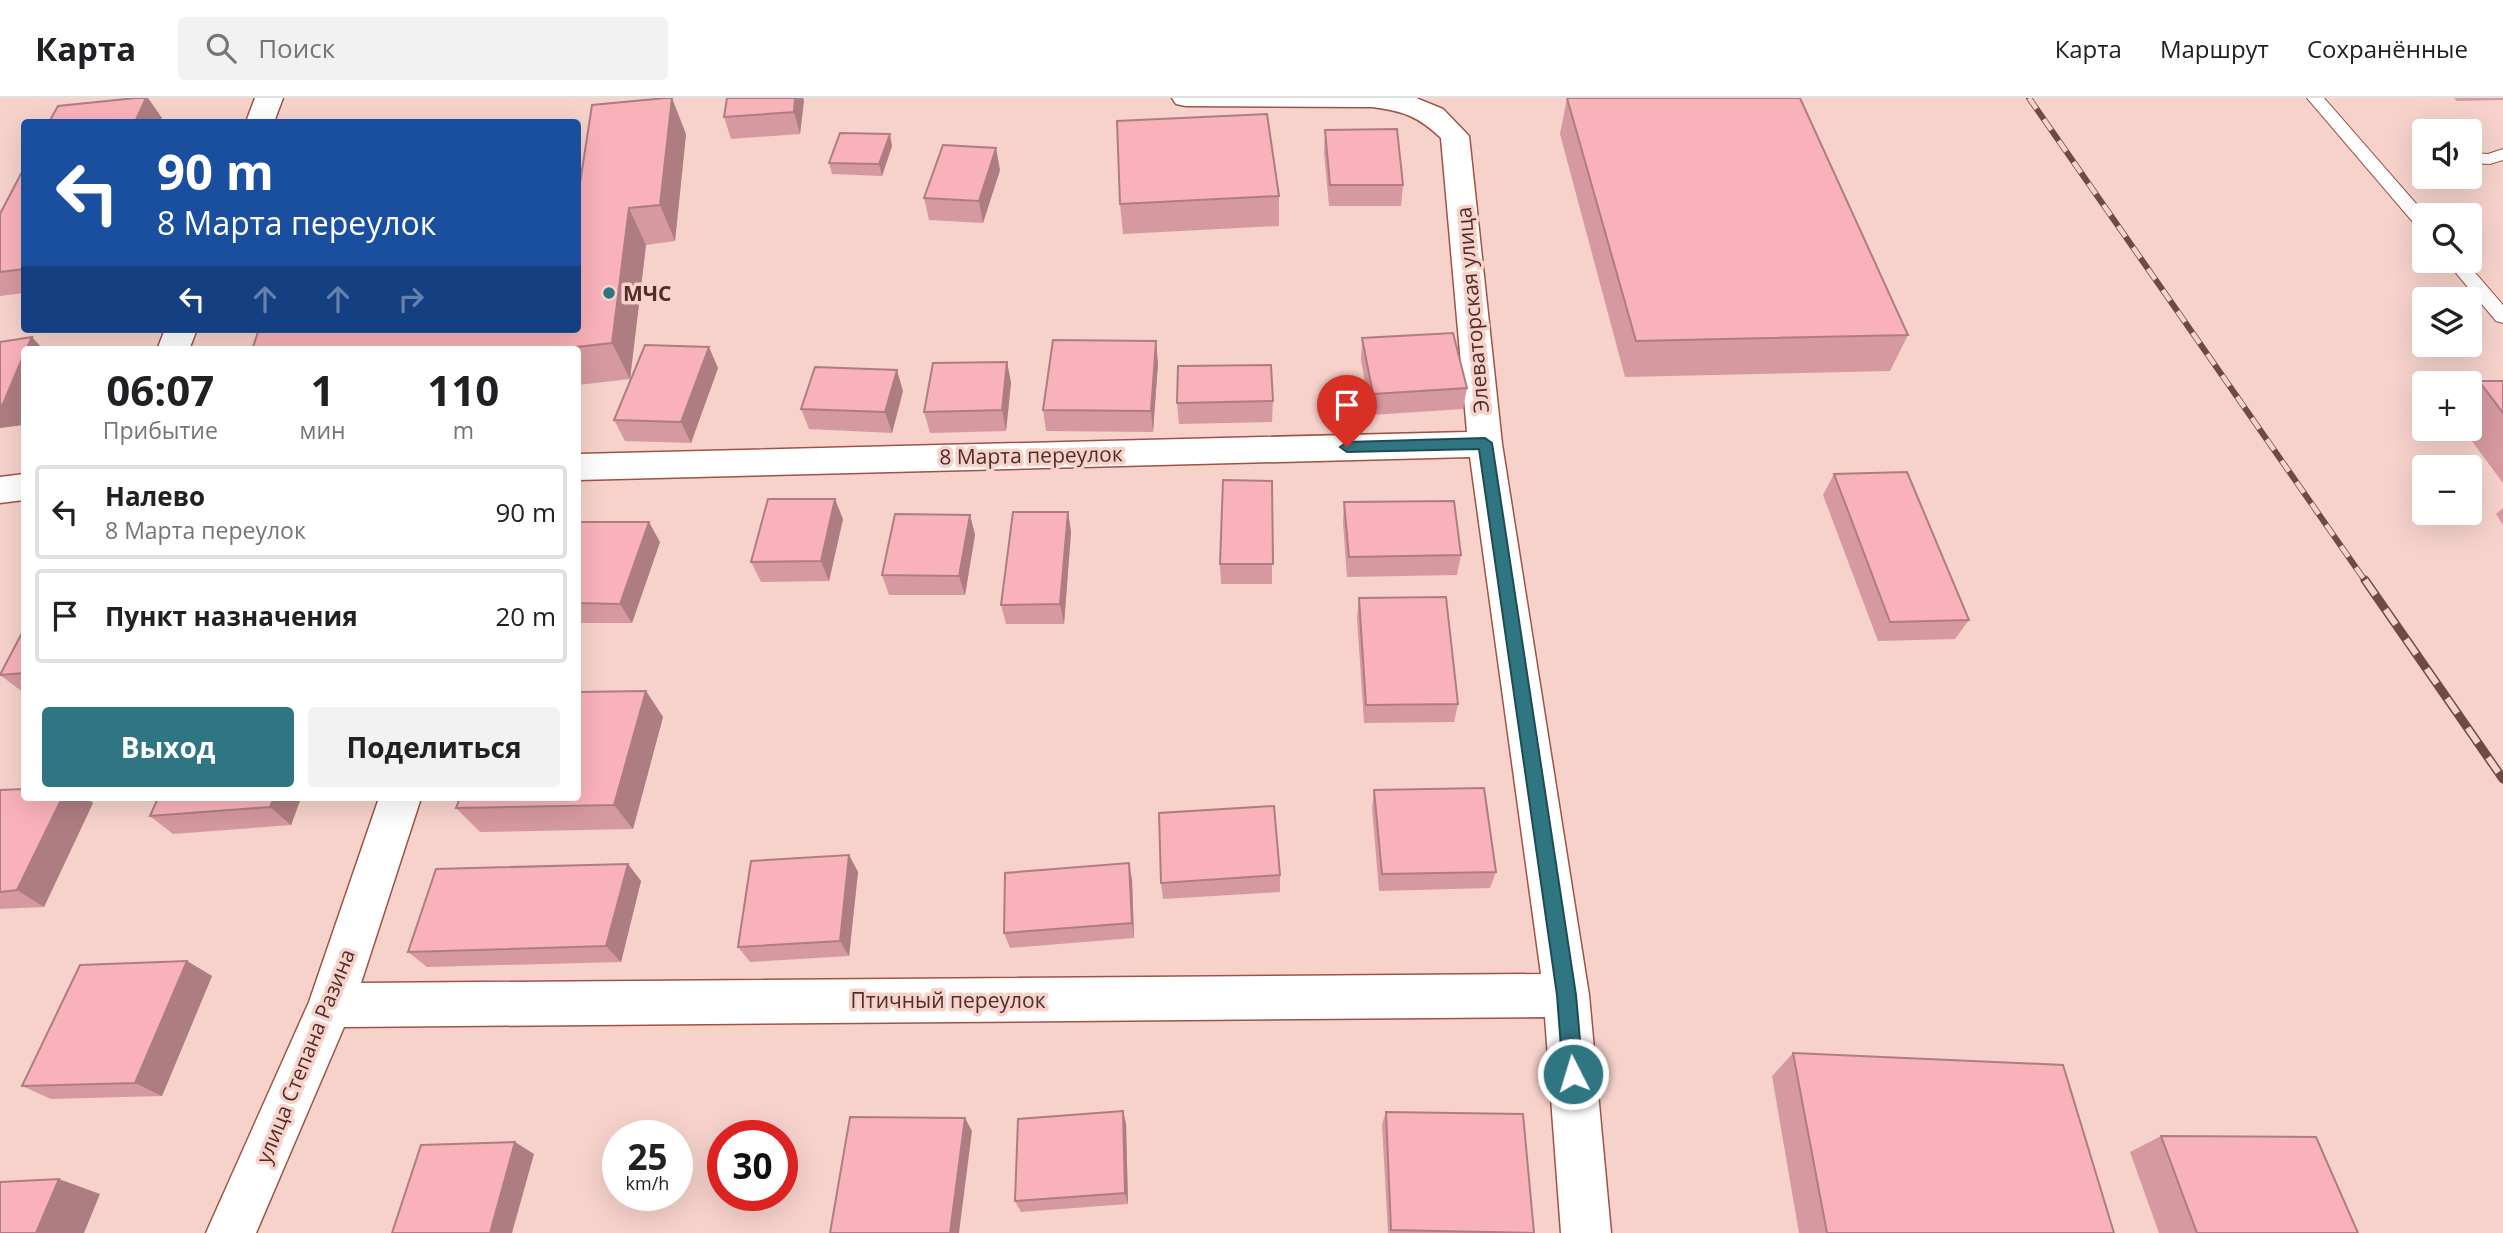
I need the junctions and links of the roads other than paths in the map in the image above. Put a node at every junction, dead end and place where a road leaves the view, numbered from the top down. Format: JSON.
{"nodes":[{"id":1,"x":269,"y":98,"type":"edge"},
{"id":2,"x":1188,"y":98,"type":"edge"},
{"id":3,"x":2315,"y":98,"type":"edge"},
{"id":4,"x":261,"y":119,"type":"edge"},
{"id":5,"x":2503,"y":154,"type":"edge"},
{"id":6,"x":2482,"y":159,"type":"edge"},
{"id":7,"x":2412,"y":210,"type":"edge"},
{"id":8,"x":2465,"y":273,"type":"edge"},
{"id":9,"x":2503,"y":317,"type":"edge"},
{"id":10,"x":1485,"y":443,"type":"junction"},
{"id":11,"x":581,"y":467,"type":"edge"},
{"id":12,"x":21,"y":487,"type":"edge"},
{"id":13,"x":0,"y":490,"type":"edge"},
{"id":14,"x":399,"y":801,"type":"edge"},
{"id":15,"x":1566,"y":995,"type":"junction"},
{"id":16,"x":331,"y":1005,"type":"junction"},
{"id":17,"x":231,"y":1233,"type":"edge"},
{"id":18,"x":1586,"y":1233,"type":"edge"}],
"edges":[{"from":1,"to":4,"type":"street"},
{"from":2,"to":10,"type":"street","name":"Элеваторская улица"},
{"from":3,"to":7,"type":"lane"},
{"from":5,"to":6,"type":"lane"},
{"from":8,"to":9,"type":"lane"},
{"from":10,"to":11,"type":"street","name":"8 Марта переулок"},
{"from":10,"to":15,"type":"street","name":"Элеваторская улица"},
{"from":12,"to":13,"type":"street"},
{"from":14,"to":16,"type":"street","name":"улица Степана Разина"},
{"from":15,"to":16,"type":"street","name":"Птичный переулок"},
{"from":15,"to":18,"type":"street","name":"Элеваторская улица"},
{"from":16,"to":17,"type":"street","name":"улица Степана Разина"}]}
